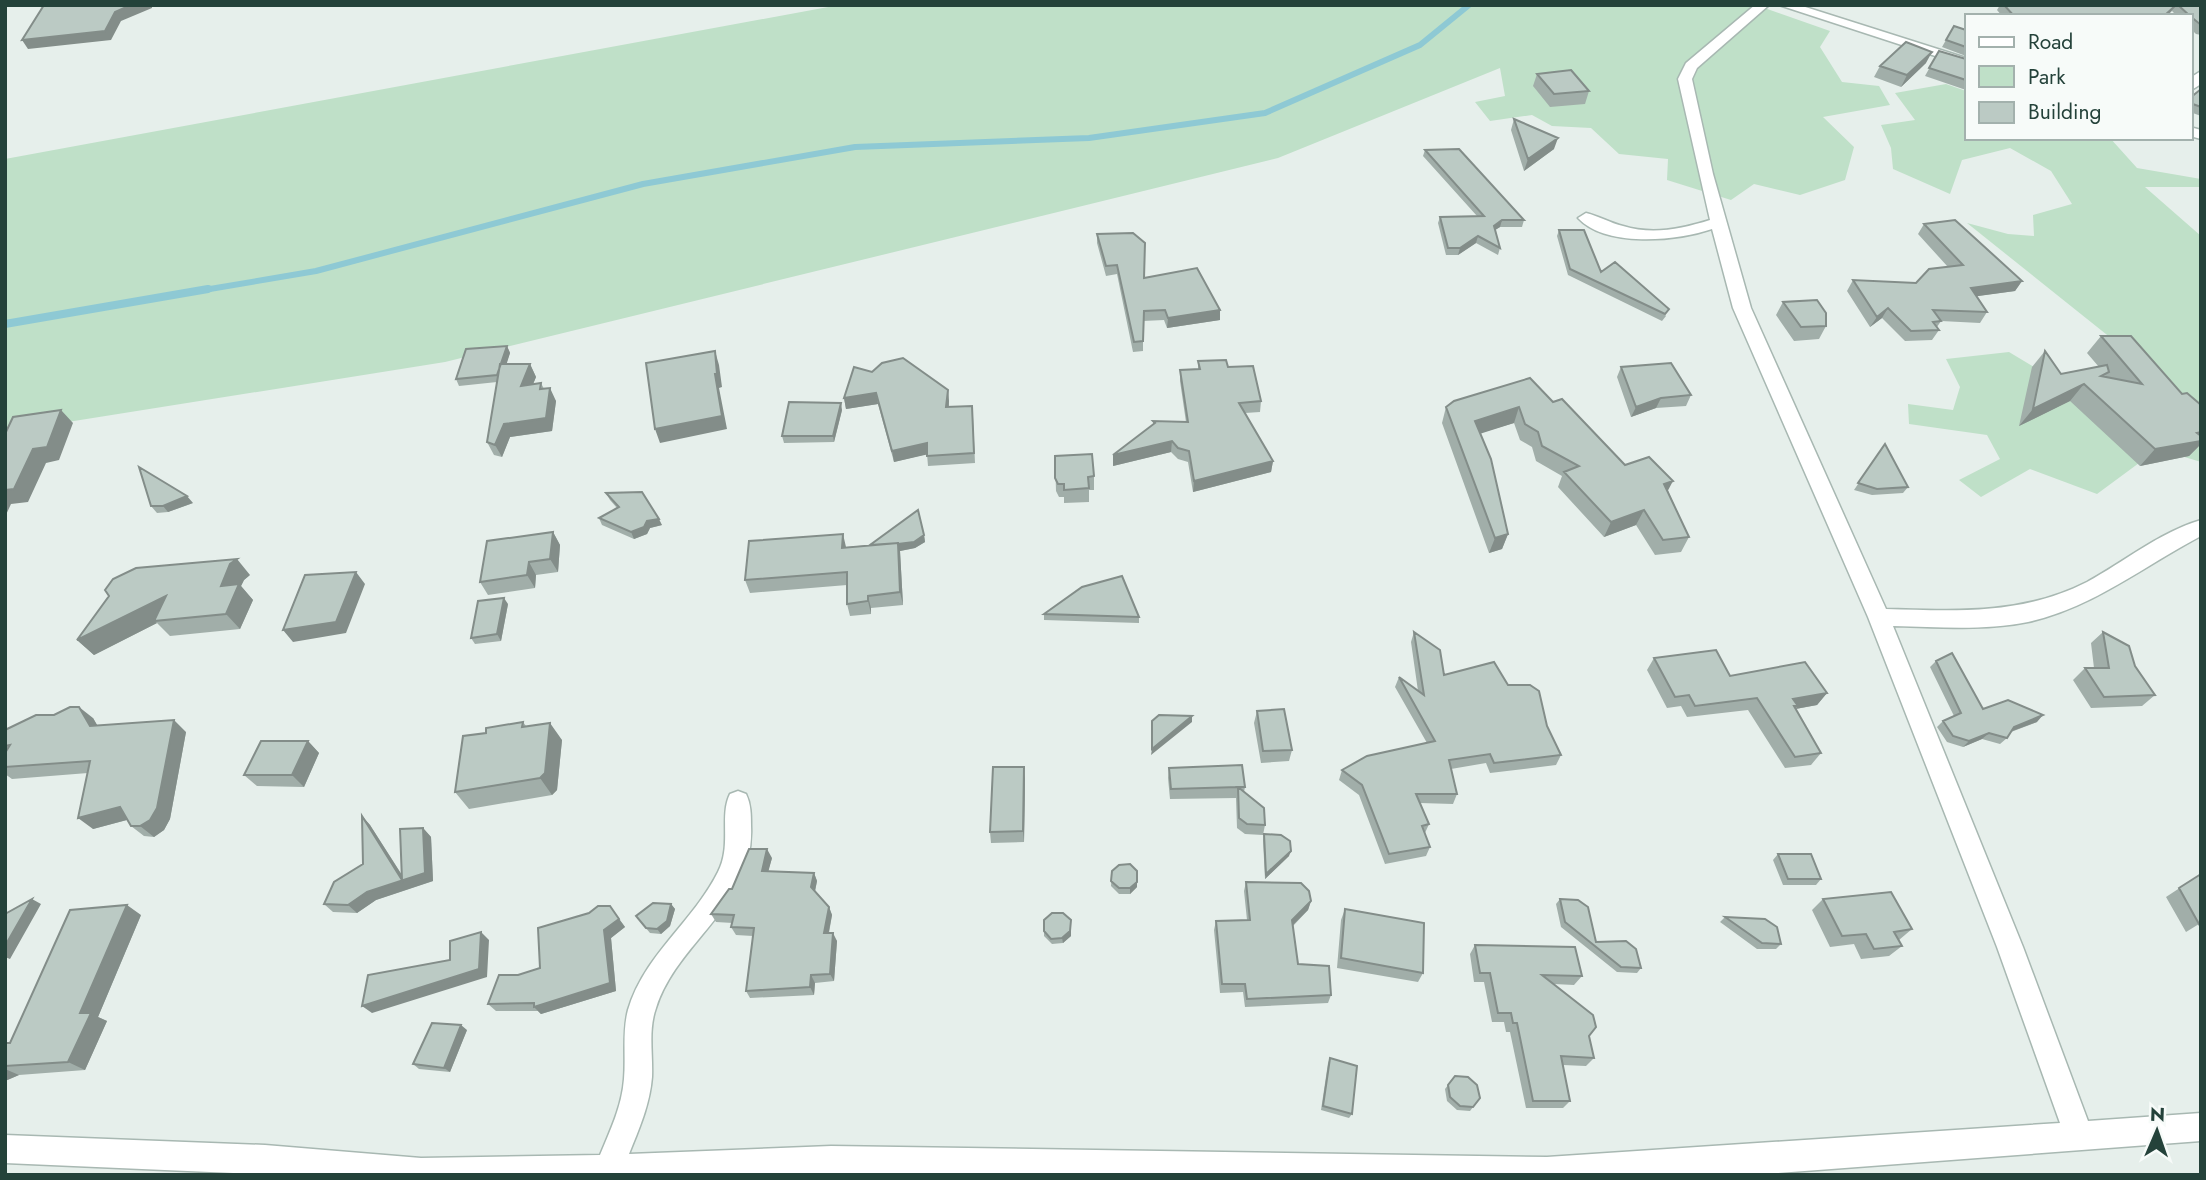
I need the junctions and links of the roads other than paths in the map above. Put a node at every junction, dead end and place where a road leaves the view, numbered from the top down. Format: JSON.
{"nodes":[{"id":1,"x":1763,"y":5,"type":"edge"},
{"id":2,"x":1785,"y":5,"type":"edge"},
{"id":3,"x":1965,"y":62,"type":"edge"},
{"id":4,"x":1586,"y":218,"type":"dead end"},
{"id":5,"x":1718,"y":222,"type":"junction"},
{"id":6,"x":2201,"y":527,"type":"edge"},
{"id":7,"x":1879,"y":617,"type":"junction"},
{"id":8,"x":738,"y":802,"type":"dead end"},
{"id":9,"x":2201,"y":1126,"type":"edge"},
{"id":10,"x":2078,"y":1133,"type":"junction"},
{"id":11,"x":5,"y":1149,"type":"edge"},
{"id":12,"x":178,"y":1166,"type":"edge"},
{"id":13,"x":609,"y":1168,"type":"junction"}],
"edges":[{"from":1,"to":5,"type":"street"},
{"from":2,"to":3,"type":"street"},
{"from":4,"to":5,"type":"street"},
{"from":5,"to":7,"type":"street"},
{"from":6,"to":7,"type":"street"},
{"from":7,"to":10,"type":"street"},
{"from":8,"to":13,"type":"street"},
{"from":9,"to":10,"type":"street"},
{"from":10,"to":13,"type":"street"},
{"from":11,"to":12,"type":"street"},
{"from":12,"to":13,"type":"street"}]}
